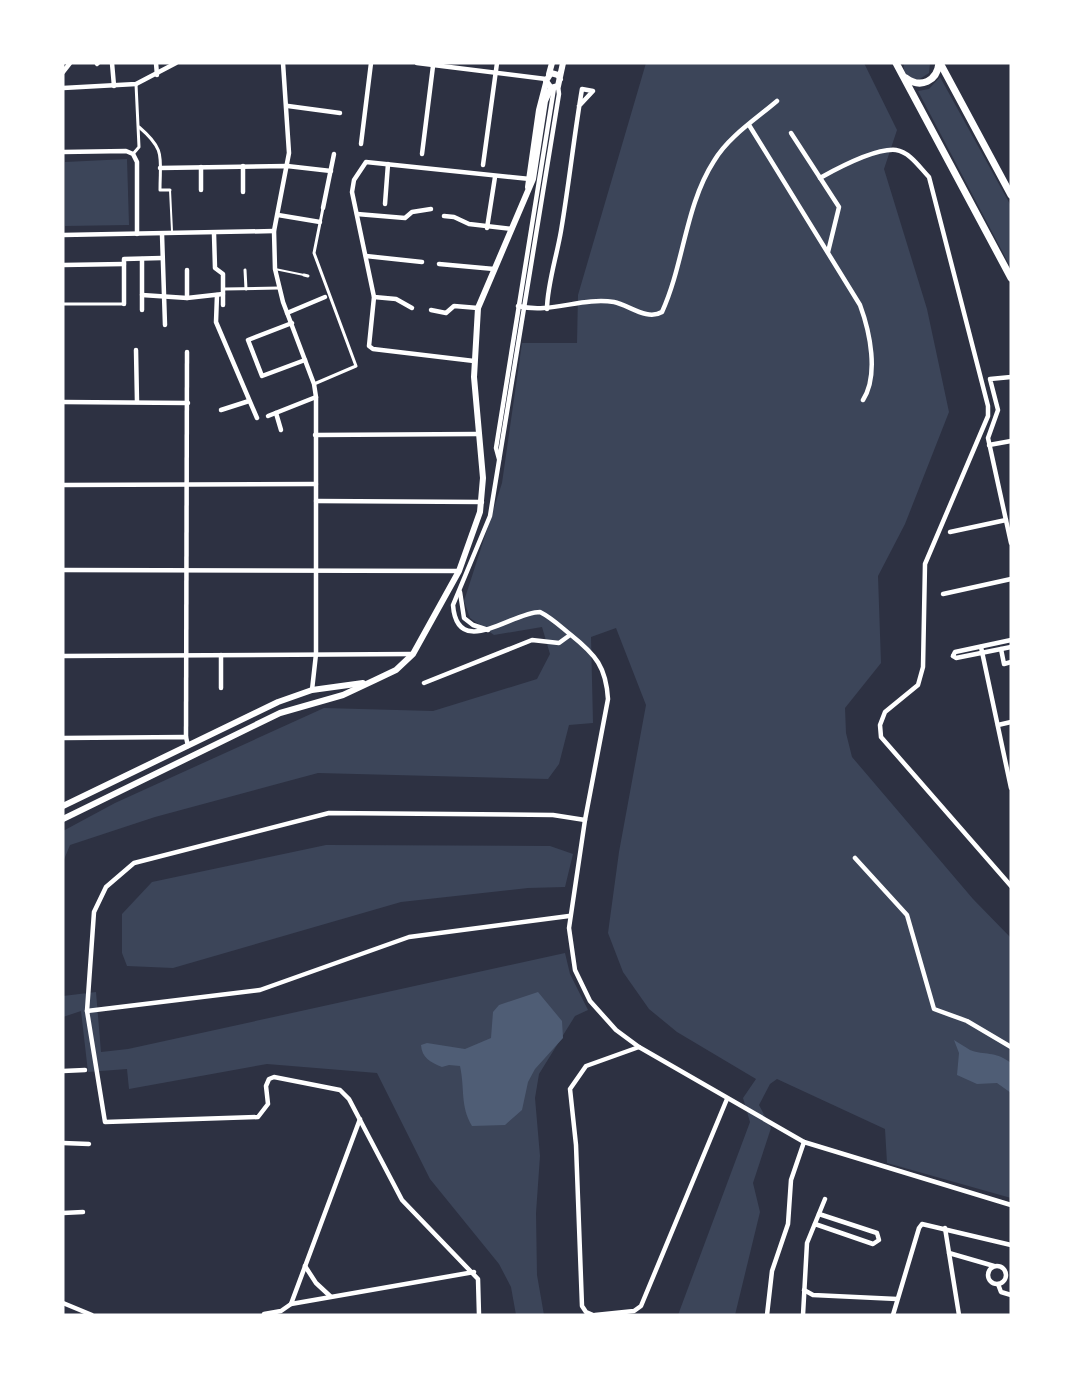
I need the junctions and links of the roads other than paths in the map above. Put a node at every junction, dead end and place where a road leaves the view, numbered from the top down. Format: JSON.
{"nodes":[{"id":1,"x":70,"y":63,"type":"edge"},
{"id":2,"x":112,"y":63,"type":"edge"},
{"id":3,"x":156,"y":63,"type":"edge"},
{"id":4,"x":176,"y":63,"type":"edge"},
{"id":5,"x":283,"y":63,"type":"edge"},
{"id":6,"x":371,"y":63,"type":"edge"},
{"id":7,"x":417,"y":63,"type":"edge"},
{"id":8,"x":496,"y":63,"type":"edge"},
{"id":9,"x":552,"y":63,"type":"edge"},
{"id":10,"x":563,"y":63,"type":"edge"},
{"id":11,"x":899,"y":63,"type":"edge"},
{"id":12,"x":939,"y":63,"type":"edge"},
{"id":13,"x":433,"y":66,"type":"junction"},
{"id":14,"x":63,"y":72,"type":"edge"},
{"id":15,"x":902,"y":74,"type":"junction"},
{"id":16,"x":157,"y":75,"type":"junction"},
{"id":17,"x":495,"y":75,"type":"junction"},
{"id":18,"x":552,"y":82,"type":"junction"},
{"id":19,"x":136,"y":84,"type":"junction"},
{"id":20,"x":114,"y":86,"type":"junction"},
{"id":21,"x":63,"y":88,"type":"edge"},
{"id":22,"x":777,"y":101,"type":"dead end"},
{"id":23,"x":288,"y":106,"type":"junction"},
{"id":24,"x":579,"y":106,"type":"junction"},
{"id":25,"x":340,"y":113,"type":"dead end"},
{"id":26,"x":749,"y":125,"type":"junction"},
{"id":27,"x":139,"y":127,"type":"junction"},
{"id":28,"x":791,"y":133,"type":"dead end"},
{"id":29,"x":361,"y":144,"type":"dead end"},
{"id":30,"x":63,"y":152,"type":"edge"},
{"id":31,"x":133,"y":154,"type":"junction"},
{"id":32,"x":334,"y":154,"type":"dead end"},
{"id":33,"x":422,"y":154,"type":"dead end"},
{"id":34,"x":388,"y":164,"type":"junction"},
{"id":35,"x":483,"y":165,"type":"dead end"},
{"id":36,"x":243,"y":166,"type":"junction"},
{"id":37,"x":287,"y":166,"type":"junction"},
{"id":38,"x":201,"y":167,"type":"junction"},
{"id":39,"x":160,"y":168,"type":"junction"},
{"id":40,"x":331,"y":171,"type":"junction"},
{"id":41,"x":539,"y":174,"type":"junction"},
{"id":42,"x":547,"y":176,"type":"junction"},
{"id":43,"x":495,"y":177,"type":"junction"},
{"id":44,"x":820,"y":178,"type":"junction"},
{"id":45,"x":530,"y":179,"type":"junction"},
{"id":46,"x":170,"y":190,"type":"joint"},
{"id":47,"x":201,"y":190,"type":"dead end"},
{"id":48,"x":243,"y":192,"type":"dead end"},
{"id":49,"x":1011,"y":195,"type":"edge"},
{"id":50,"x":535,"y":201,"type":"junction"},
{"id":51,"x":544,"y":202,"type":"junction"},
{"id":52,"x":385,"y":204,"type":"dead end"},
{"id":53,"x":323,"y":208,"type":"joint"},
{"id":54,"x":431,"y":209,"type":"dead end"},
{"id":55,"x":357,"y":214,"type":"junction"},
{"id":56,"x":278,"y":215,"type":"junction"},
{"id":57,"x":444,"y":216,"type":"dead end"},
{"id":58,"x":320,"y":222,"type":"junction"},
{"id":59,"x":487,"y":228,"type":"junction"},
{"id":60,"x":512,"y":229,"type":"junction"},
{"id":61,"x":274,"y":231,"type":"junction"},
{"id":62,"x":137,"y":234,"type":"junction"},
{"id":63,"x":162,"y":234,"type":"junction"},
{"id":64,"x":172,"y":234,"type":"junction"},
{"id":65,"x":214,"y":234,"type":"junction"},
{"id":66,"x":63,"y":235,"type":"edge"},
{"id":67,"x":828,"y":252,"type":"junction"},
{"id":68,"x":366,"y":256,"type":"junction"},
{"id":69,"x":162,"y":258,"type":"junction"},
{"id":70,"x":142,"y":259,"type":"junction"},
{"id":71,"x":422,"y":262,"type":"dead end"},
{"id":72,"x":124,"y":264,"type":"junction"},
{"id":73,"x":438,"y":264,"type":"dead end"},
{"id":74,"x":63,"y":265,"type":"edge"},
{"id":75,"x":524,"y":266,"type":"junction"},
{"id":76,"x":532,"y":267,"type":"junction"},
{"id":77,"x":275,"y":269,"type":"junction"},
{"id":78,"x":494,"y":269,"type":"junction"},
{"id":79,"x":187,"y":270,"type":"dead end"},
{"id":80,"x":246,"y":270,"type":"dead end"},
{"id":81,"x":306,"y":275,"type":"dead end"},
{"id":82,"x":1011,"y":278,"type":"edge"},
{"id":83,"x":279,"y":288,"type":"junction"},
{"id":84,"x":246,"y":289,"type":"junction"},
{"id":85,"x":221,"y":293,"type":"junction"},
{"id":86,"x":142,"y":295,"type":"junction"},
{"id":87,"x":325,"y":297,"type":"dead end"},
{"id":88,"x":374,"y":297,"type":"junction"},
{"id":89,"x":163,"y":298,"type":"junction"},
{"id":90,"x":187,"y":298,"type":"junction"},
{"id":91,"x":63,"y":304,"type":"edge"},
{"id":92,"x":124,"y":304,"type":"joint"},
{"id":93,"x":223,"y":305,"type":"dead end"},
{"id":94,"x":518,"y":306,"type":"junction"},
{"id":95,"x":412,"y":308,"type":"dead end"},
{"id":96,"x":526,"y":308,"type":"junction"},
{"id":97,"x":142,"y":309,"type":"dead end"},
{"id":98,"x":478,"y":309,"type":"junction"},
{"id":99,"x":547,"y":309,"type":"junction"},
{"id":100,"x":431,"y":310,"type":"dead end"},
{"id":101,"x":288,"y":313,"type":"junction"},
{"id":102,"x":292,"y":323,"type":"junction"},
{"id":103,"x":165,"y":325,"type":"dead end"},
{"id":104,"x":512,"y":343,"type":"junction"},
{"id":105,"x":519,"y":344,"type":"junction"},
{"id":106,"x":136,"y":350,"type":"dead end"},
{"id":107,"x":187,"y":352,"type":"dead end"},
{"id":108,"x":305,"y":360,"type":"junction"},
{"id":109,"x":474,"y":361,"type":"junction"},
{"id":110,"x":1011,"y":377,"type":"edge"},
{"id":111,"x":314,"y":384,"type":"junction"},
{"id":112,"x":316,"y":397,"type":"junction"},
{"id":113,"x":863,"y":400,"type":"dead end"},
{"id":114,"x":249,"y":401,"type":"junction"},
{"id":115,"x":63,"y":402,"type":"edge"},
{"id":116,"x":137,"y":402,"type":"junction"},
{"id":117,"x":188,"y":403,"type":"junction"},
{"id":118,"x":221,"y":410,"type":"dead end"},
{"id":119,"x":276,"y":413,"type":"junction"},
{"id":120,"x":268,"y":416,"type":"dead end"},
{"id":121,"x":257,"y":418,"type":"dead end"},
{"id":122,"x":281,"y":430,"type":"dead end"},
{"id":123,"x":478,"y":434,"type":"junction"},
{"id":124,"x":315,"y":435,"type":"junction"},
{"id":125,"x":1011,"y":441,"type":"edge"},
{"id":126,"x":989,"y":445,"type":"junction"},
{"id":127,"x":500,"y":462,"type":"junction"},
{"id":128,"x":316,"y":484,"type":"junction"},
{"id":129,"x":63,"y":485,"type":"edge"},
{"id":130,"x":187,"y":486,"type":"junction"},
{"id":131,"x":316,"y":501,"type":"junction"},
{"id":132,"x":482,"y":502,"type":"junction"},
{"id":133,"x":1006,"y":520,"type":"junction"},
{"id":134,"x":950,"y":532,"type":"dead end"},
{"id":135,"x":1011,"y":543,"type":"edge"},
{"id":136,"x":315,"y":569,"type":"junction"},
{"id":137,"x":63,"y":570,"type":"edge"},
{"id":138,"x":187,"y":570,"type":"junction"},
{"id":139,"x":459,"y":571,"type":"junction"},
{"id":140,"x":1011,"y":579,"type":"edge"},
{"id":141,"x":943,"y":594,"type":"dead end"},
{"id":142,"x":570,"y":635,"type":"junction"},
{"id":143,"x":1011,"y":640,"type":"edge"},
{"id":144,"x":981,"y":647,"type":"junction"},
{"id":145,"x":1011,"y":647,"type":"edge"},
{"id":146,"x":1001,"y":649,"type":"junction"},
{"id":147,"x":982,"y":653,"type":"junction"},
{"id":148,"x":186,"y":654,"type":"junction"},
{"id":149,"x":316,"y":654,"type":"junction"},
{"id":150,"x":413,"y":654,"type":"junction"},
{"id":151,"x":221,"y":655,"type":"junction"},
{"id":152,"x":63,"y":656,"type":"edge"},
{"id":153,"x":1011,"y":662,"type":"edge"},
{"id":154,"x":370,"y":682,"type":"junction"},
{"id":155,"x":424,"y":683,"type":"dead end"},
{"id":156,"x":221,"y":688,"type":"dead end"},
{"id":157,"x":312,"y":690,"type":"junction"},
{"id":158,"x":1011,"y":722,"type":"edge"},
{"id":159,"x":998,"y":725,"type":"junction"},
{"id":160,"x":186,"y":737,"type":"junction"},
{"id":161,"x":63,"y":738,"type":"edge"},
{"id":162,"x":188,"y":746,"type":"junction"},
{"id":163,"x":1011,"y":787,"type":"edge"},
{"id":164,"x":63,"y":806,"type":"edge"},
{"id":165,"x":63,"y":819,"type":"edge"},
{"id":166,"x":585,"y":820,"type":"junction"},
{"id":167,"x":855,"y":858,"type":"dead end"},
{"id":168,"x":1011,"y":886,"type":"edge"},
{"id":169,"x":569,"y":916,"type":"junction"},
{"id":170,"x":87,"y":1011,"type":"junction"},
{"id":171,"x":639,"y":1047,"type":"junction"},
{"id":172,"x":1011,"y":1047,"type":"edge"},
{"id":173,"x":85,"y":1070,"type":"dead end"},
{"id":174,"x":63,"y":1071,"type":"edge"},
{"id":175,"x":727,"y":1099,"type":"junction"},
{"id":176,"x":360,"y":1119,"type":"junction"},
{"id":177,"x":804,"y":1142,"type":"junction"},
{"id":178,"x":63,"y":1143,"type":"edge"},
{"id":179,"x":89,"y":1144,"type":"dead end"},
{"id":180,"x":825,"y":1199,"type":"dead end"},
{"id":181,"x":1011,"y":1205,"type":"edge"},
{"id":182,"x":83,"y":1212,"type":"dead end"},
{"id":183,"x":63,"y":1213,"type":"edge"},
{"id":184,"x":819,"y":1214,"type":"junction"},
{"id":185,"x":815,"y":1224,"type":"junction"},
{"id":186,"x":945,"y":1228,"type":"junction"},
{"id":187,"x":1011,"y":1245,"type":"edge"},
{"id":188,"x":948,"y":1253,"type":"junction"},
{"id":189,"x":305,"y":1266,"type":"junction"},
{"id":190,"x":994,"y":1266,"type":"junction"},
{"id":191,"x":474,"y":1272,"type":"junction"},
{"id":192,"x":998,"y":1284,"type":"junction"},
{"id":193,"x":804,"y":1290,"type":"junction"},
{"id":194,"x":813,"y":1294,"type":"junction"},
{"id":195,"x":1011,"y":1295,"type":"edge"},
{"id":196,"x":330,"y":1296,"type":"junction"},
{"id":197,"x":897,"y":1299,"type":"junction"},
{"id":198,"x":63,"y":1302,"type":"edge"},
{"id":199,"x":291,"y":1304,"type":"junction"},
{"id":200,"x":804,"y":1305,"type":"junction"},
{"id":201,"x":264,"y":1314,"type":"edge"},
{"id":202,"x":92,"y":1315,"type":"edge"},
{"id":203,"x":479,"y":1315,"type":"edge"},
{"id":204,"x":594,"y":1315,"type":"edge"},
{"id":205,"x":767,"y":1315,"type":"edge"},
{"id":206,"x":803,"y":1315,"type":"edge"},
{"id":207,"x":893,"y":1315,"type":"edge"},
{"id":208,"x":959,"y":1315,"type":"edge"}],
"edges":[{"from":1,"to":14,"type":"street"},
{"from":2,"to":20,"type":"street"},
{"from":3,"to":16,"type":"street"},
{"from":4,"to":16,"type":"street"},
{"from":5,"to":23,"type":"street"},
{"from":6,"to":29,"type":"street"},
{"from":7,"to":13,"type":"street"},
{"from":8,"to":17,"type":"street"},
{"from":9,"to":18,"type":"main road"},
{"from":10,"to":18,"type":"main road"},
{"from":11,"to":15,"type":"main road"},
{"from":12,"to":15,"type":"main road"},
{"from":12,"to":49,"type":"main road"},
{"from":13,"to":17,"type":"street"},
{"from":13,"to":33,"type":"street"},
{"from":15,"to":82,"type":"main road"},
{"from":16,"to":19,"type":"street"},
{"from":17,"to":18,"type":"street"},
{"from":17,"to":35,"type":"street"},
{"from":18,"to":41,"type":"street"},
{"from":18,"to":42,"type":"street"},
{"from":18,"to":45,"type":"main road"},
{"from":19,"to":20,"type":"street"},
{"from":19,"to":27,"type":"street"},
{"from":20,"to":21,"type":"street"},
{"from":22,"to":26,"type":"street"},
{"from":23,"to":25,"type":"street"},
{"from":23,"to":37,"type":"street"},
{"from":24,"to":24,"type":"street"},
{"from":24,"to":99,"type":"street"},
{"from":26,"to":67,"type":"street"},
{"from":26,"to":99,"type":"street"},
{"from":27,"to":31,"type":"street"},
{"from":27,"to":39,"type":"street"},
{"from":28,"to":44,"type":"street"},
{"from":30,"to":31,"type":"street"},
{"from":31,"to":62,"type":"street"},
{"from":32,"to":40,"type":"street"},
{"from":34,"to":43,"type":"street"},
{"from":34,"to":52,"type":"street"},
{"from":34,"to":55,"type":"street"},
{"from":36,"to":37,"type":"street"},
{"from":36,"to":38,"type":"street"},
{"from":36,"to":48,"type":"street"},
{"from":37,"to":40,"type":"street"},
{"from":37,"to":56,"type":"street"},
{"from":38,"to":39,"type":"street"},
{"from":38,"to":47,"type":"street"},
{"from":39,"to":46,"type":"street"},
{"from":40,"to":53,"type":"street"},
{"from":41,"to":42,"type":"street"},
{"from":41,"to":50,"type":"street"},
{"from":42,"to":51,"type":"street"},
{"from":43,"to":45,"type":"street"},
{"from":43,"to":59,"type":"street"},
{"from":44,"to":67,"type":"street"},
{"from":44,"to":168,"type":"street"},
{"from":45,"to":60,"type":"main road"},
{"from":46,"to":64,"type":"lane"},
{"from":50,"to":51,"type":"street"},
{"from":50,"to":75,"type":"street"},
{"from":51,"to":76,"type":"street"},
{"from":53,"to":58,"type":"street"},
{"from":54,"to":55,"type":"street"},
{"from":55,"to":68,"type":"street"},
{"from":56,"to":58,"type":"street"},
{"from":56,"to":61,"type":"street"},
{"from":57,"to":59,"type":"street"},
{"from":58,"to":111,"type":"street"},
{"from":59,"to":60,"type":"street"},
{"from":60,"to":78,"type":"main road"},
{"from":61,"to":65,"type":"street"},
{"from":61,"to":77,"type":"street"},
{"from":62,"to":63,"type":"street"},
{"from":62,"to":66,"type":"street"},
{"from":63,"to":64,"type":"street"},
{"from":63,"to":69,"type":"street"},
{"from":64,"to":65,"type":"street"},
{"from":65,"to":85,"type":"street"},
{"from":67,"to":113,"type":"street"},
{"from":68,"to":71,"type":"street"},
{"from":68,"to":88,"type":"street"},
{"from":69,"to":70,"type":"street"},
{"from":69,"to":89,"type":"street"},
{"from":70,"to":72,"type":"street"},
{"from":70,"to":86,"type":"street"},
{"from":72,"to":74,"type":"street"},
{"from":72,"to":92,"type":"street"},
{"from":73,"to":78,"type":"street"},
{"from":75,"to":76,"type":"street"},
{"from":75,"to":94,"type":"street"},
{"from":76,"to":96,"type":"street"},
{"from":77,"to":81,"type":"lane"},
{"from":77,"to":83,"type":"street"},
{"from":78,"to":98,"type":"main road"},
{"from":79,"to":90,"type":"street"},
{"from":80,"to":84,"type":"street"},
{"from":83,"to":84,"type":"street"},
{"from":83,"to":101,"type":"street"},
{"from":84,"to":85,"type":"street"},
{"from":85,"to":90,"type":"street"},
{"from":85,"to":93,"type":"street"},
{"from":85,"to":114,"type":"street"},
{"from":86,"to":89,"type":"street"},
{"from":86,"to":97,"type":"street"},
{"from":87,"to":101,"type":"street"},
{"from":88,"to":95,"type":"street"},
{"from":88,"to":109,"type":"street"},
{"from":89,"to":90,"type":"street"},
{"from":89,"to":103,"type":"street"},
{"from":91,"to":92,"type":"street"},
{"from":94,"to":96,"type":"street"},
{"from":94,"to":104,"type":"street"},
{"from":96,"to":99,"type":"street"},
{"from":96,"to":105,"type":"street"},
{"from":98,"to":100,"type":"street"},
{"from":98,"to":109,"type":"main road"},
{"from":101,"to":102,"type":"street"},
{"from":102,"to":108,"type":"street"},
{"from":102,"to":108,"type":"street"},
{"from":104,"to":105,"type":"street"},
{"from":104,"to":127,"type":"street"},
{"from":105,"to":127,"type":"street"},
{"from":106,"to":116,"type":"street"},
{"from":107,"to":117,"type":"street"},
{"from":108,"to":111,"type":"street"},
{"from":109,"to":123,"type":"main road"},
{"from":110,"to":126,"type":"street"},
{"from":111,"to":112,"type":"street"},
{"from":112,"to":119,"type":"street"},
{"from":112,"to":124,"type":"street"},
{"from":114,"to":118,"type":"street"},
{"from":114,"to":121,"type":"street"},
{"from":115,"to":116,"type":"street"},
{"from":116,"to":117,"type":"street"},
{"from":117,"to":130,"type":"street"},
{"from":119,"to":120,"type":"street"},
{"from":119,"to":122,"type":"street"},
{"from":123,"to":124,"type":"street"},
{"from":123,"to":132,"type":"main road"},
{"from":124,"to":128,"type":"street"},
{"from":125,"to":126,"type":"street"},
{"from":126,"to":133,"type":"street"},
{"from":127,"to":142,"type":"street"},
{"from":128,"to":130,"type":"street"},
{"from":128,"to":131,"type":"street"},
{"from":129,"to":130,"type":"street"},
{"from":130,"to":138,"type":"street"},
{"from":131,"to":132,"type":"street"},
{"from":131,"to":136,"type":"street"},
{"from":132,"to":139,"type":"main road"},
{"from":133,"to":134,"type":"street"},
{"from":133,"to":135,"type":"street"},
{"from":136,"to":138,"type":"street"},
{"from":136,"to":139,"type":"street"},
{"from":136,"to":149,"type":"street"},
{"from":137,"to":138,"type":"street"},
{"from":138,"to":148,"type":"street"},
{"from":139,"to":150,"type":"main road"},
{"from":140,"to":141,"type":"street"},
{"from":142,"to":155,"type":"street"},
{"from":142,"to":166,"type":"street"},
{"from":143,"to":144,"type":"street"},
{"from":144,"to":147,"type":"street"},
{"from":144,"to":147,"type":"street"},
{"from":145,"to":146,"type":"street"},
{"from":146,"to":147,"type":"street"},
{"from":146,"to":153,"type":"street"},
{"from":147,"to":159,"type":"street"},
{"from":148,"to":151,"type":"street"},
{"from":148,"to":152,"type":"street"},
{"from":148,"to":160,"type":"street"},
{"from":149,"to":150,"type":"street"},
{"from":149,"to":151,"type":"street"},
{"from":149,"to":157,"type":"street"},
{"from":150,"to":154,"type":"main road"},
{"from":151,"to":156,"type":"street"},
{"from":154,"to":157,"type":"main road"},
{"from":154,"to":165,"type":"main road"},
{"from":157,"to":162,"type":"main road"},
{"from":158,"to":159,"type":"street"},
{"from":159,"to":163,"type":"street"},
{"from":160,"to":161,"type":"street"},
{"from":160,"to":162,"type":"street"},
{"from":162,"to":164,"type":"main road"},
{"from":166,"to":169,"type":"street"},
{"from":166,"to":170,"type":"street"},
{"from":167,"to":172,"type":"street"},
{"from":169,"to":170,"type":"street"},
{"from":169,"to":171,"type":"street"},
{"from":170,"to":176,"type":"street"},
{"from":171,"to":175,"type":"street"},
{"from":171,"to":204,"type":"street"},
{"from":173,"to":174,"type":"street"},
{"from":175,"to":177,"type":"street"},
{"from":175,"to":204,"type":"street"},
{"from":176,"to":189,"type":"street"},
{"from":176,"to":191,"type":"street"},
{"from":177,"to":181,"type":"street"},
{"from":177,"to":205,"type":"street"},
{"from":178,"to":179,"type":"street"},
{"from":180,"to":184,"type":"street"},
{"from":182,"to":183,"type":"street"},
{"from":184,"to":185,"type":"street"},
{"from":184,"to":185,"type":"street"},
{"from":185,"to":193,"type":"street"},
{"from":186,"to":187,"type":"street"},
{"from":186,"to":188,"type":"street"},
{"from":186,"to":197,"type":"street"},
{"from":188,"to":190,"type":"street"},
{"from":188,"to":208,"type":"street"},
{"from":189,"to":196,"type":"street"},
{"from":189,"to":199,"type":"street"},
{"from":190,"to":192,"type":"street"},
{"from":190,"to":192,"type":"street"},
{"from":191,"to":196,"type":"street"},
{"from":191,"to":203,"type":"street"},
{"from":192,"to":195,"type":"street"},
{"from":193,"to":194,"type":"street"},
{"from":193,"to":200,"type":"street"},
{"from":194,"to":197,"type":"street"},
{"from":194,"to":200,"type":"street"},
{"from":196,"to":199,"type":"street"},
{"from":197,"to":207,"type":"street"},
{"from":198,"to":202,"type":"street"},
{"from":199,"to":201,"type":"street"},
{"from":200,"to":206,"type":"street"}]}
